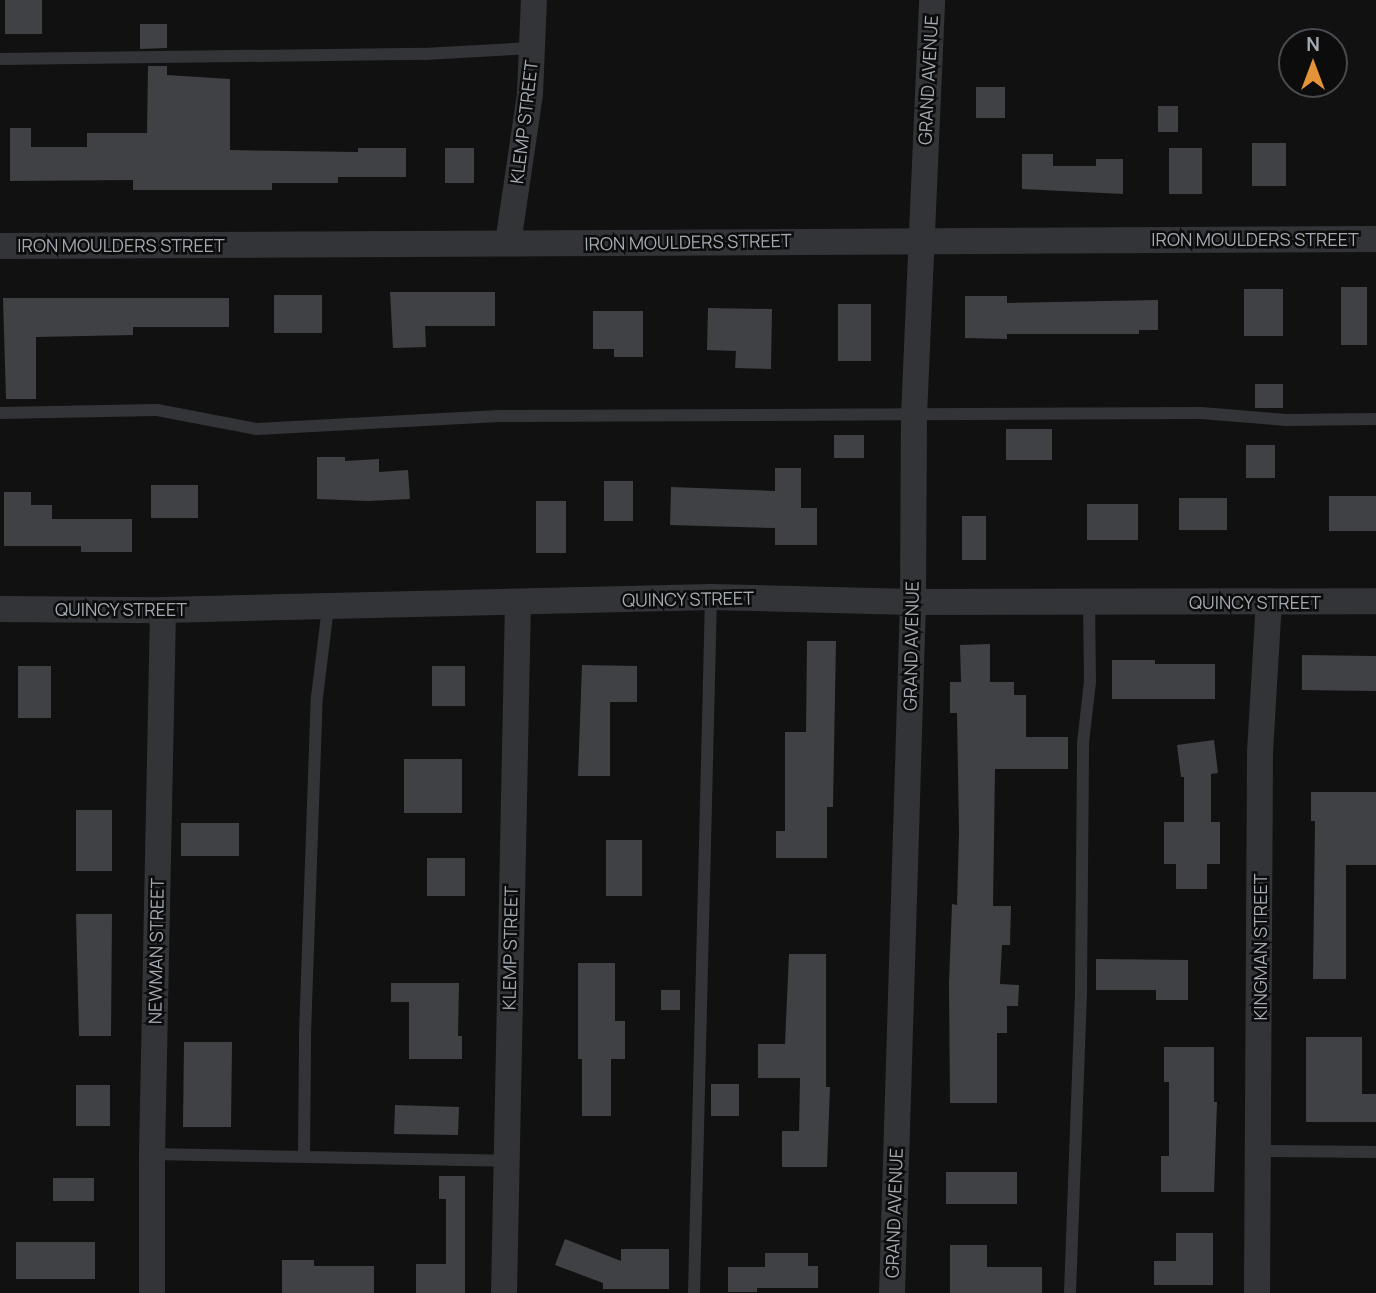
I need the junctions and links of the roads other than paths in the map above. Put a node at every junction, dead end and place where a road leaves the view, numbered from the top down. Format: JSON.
{"nodes":[{"id":1,"x":534,"y":0,"type":"edge"},
{"id":2,"x":932,"y":0,"type":"edge"},
{"id":3,"x":534,"y":48,"type":"junction"},
{"id":4,"x":0,"y":59,"type":"edge"},
{"id":5,"x":920,"y":239,"type":"junction"},
{"id":6,"x":1376,"y":239,"type":"edge"},
{"id":7,"x":508,"y":243,"type":"junction"},
{"id":8,"x":0,"y":246,"type":"edge"},
{"id":9,"x":0,"y":413,"type":"edge"},
{"id":10,"x":914,"y":416,"type":"junction"},
{"id":11,"x":1376,"y":419,"type":"edge"},
{"id":12,"x":711,"y":597,"type":"junction"},
{"id":13,"x":1376,"y":601,"type":"edge"},
{"id":14,"x":913,"y":602,"type":"junction"},
{"id":15,"x":1089,"y":602,"type":"junction"},
{"id":16,"x":1269,"y":602,"type":"junction"},
{"id":17,"x":518,"y":603,"type":"junction"},
{"id":18,"x":328,"y":607,"type":"junction"},
{"id":19,"x":0,"y":609,"type":"edge"},
{"id":20,"x":163,"y":610,"type":"junction"},
{"id":21,"x":1259,"y":1151,"type":"junction"},
{"id":22,"x":1376,"y":1152,"type":"edge"},
{"id":23,"x":152,"y":1154,"type":"junction"},
{"id":24,"x":304,"y":1157,"type":"junction"},
{"id":25,"x":506,"y":1161,"type":"junction"},
{"id":26,"x":152,"y":1293,"type":"edge"},
{"id":27,"x":504,"y":1293,"type":"edge"},
{"id":28,"x":694,"y":1293,"type":"edge"},
{"id":29,"x":892,"y":1293,"type":"edge"},
{"id":30,"x":1070,"y":1293,"type":"edge"},
{"id":31,"x":1256,"y":1293,"type":"edge"}],
"edges":[{"from":1,"to":3,"type":"street","name":"KLEMP STREET"},
{"from":2,"to":5,"type":"street","name":"GRAND AVENUE"},
{"from":3,"to":4,"type":"lane"},
{"from":3,"to":7,"type":"street","name":"KLEMP STREET"},
{"from":5,"to":6,"type":"street","name":"IRON MOULDERS STREET"},
{"from":5,"to":7,"type":"street","name":"IRON MOULDERS STREET"},
{"from":5,"to":10,"type":"street","name":"GRAND AVENUE"},
{"from":7,"to":8,"type":"street","name":"IRON MOULDERS STREET"},
{"from":9,"to":10,"type":"lane"},
{"from":10,"to":11,"type":"lane"},
{"from":10,"to":14,"type":"street","name":"GRAND AVENUE"},
{"from":12,"to":14,"type":"street","name":"QUINCY STREET"},
{"from":12,"to":17,"type":"street","name":"QUINCY STREET"},
{"from":12,"to":28,"type":"lane"},
{"from":13,"to":16,"type":"street","name":"QUINCY STREET"},
{"from":14,"to":15,"type":"street","name":"QUINCY STREET"},
{"from":14,"to":29,"type":"street","name":"GRAND AVENUE"},
{"from":15,"to":16,"type":"street","name":"QUINCY STREET"},
{"from":15,"to":30,"type":"lane"},
{"from":16,"to":21,"type":"street","name":"KINGMAN STREET"},
{"from":17,"to":18,"type":"street","name":"QUINCY STREET"},
{"from":17,"to":25,"type":"street","name":"KLEMP STREET"},
{"from":18,"to":20,"type":"street","name":"QUINCY STREET"},
{"from":18,"to":24,"type":"lane"},
{"from":19,"to":20,"type":"street","name":"QUINCY STREET"},
{"from":20,"to":23,"type":"street","name":"NEWMAN STREET"},
{"from":21,"to":22,"type":"lane"},
{"from":21,"to":31,"type":"street","name":"KINGMAN STREET"},
{"from":23,"to":24,"type":"lane"},
{"from":23,"to":26,"type":"street","name":"NEWMAN STREET"},
{"from":24,"to":25,"type":"lane"},
{"from":25,"to":27,"type":"street","name":"KLEMP STREET"}]}
